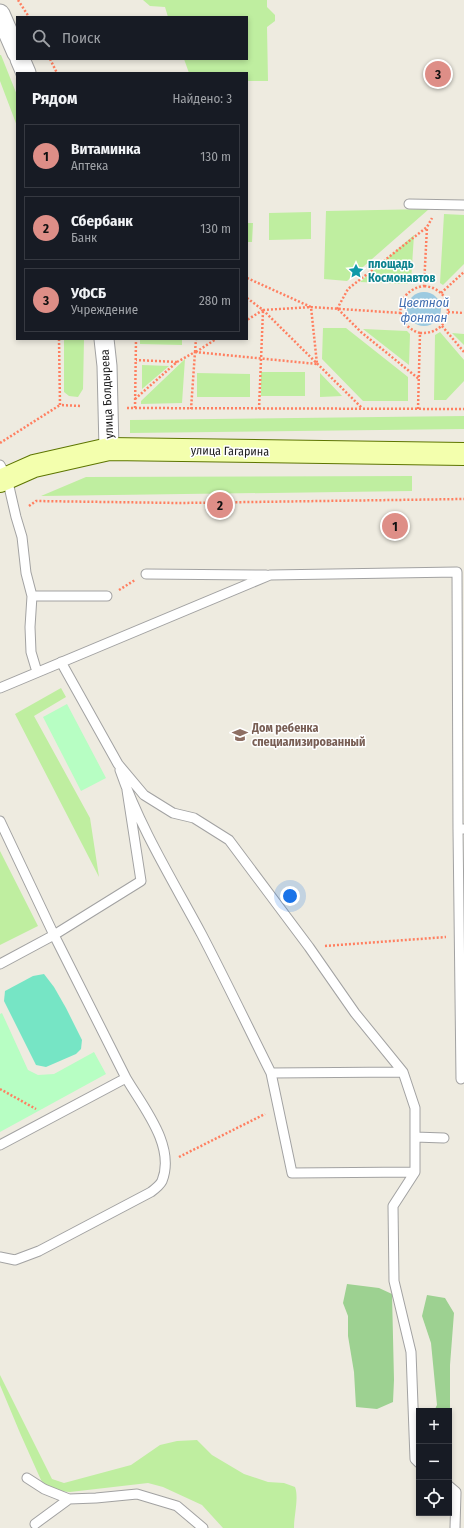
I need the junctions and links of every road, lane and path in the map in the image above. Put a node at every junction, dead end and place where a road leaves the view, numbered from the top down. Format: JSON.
{"nodes":[{"id":1,"x":18,"y":0,"type":"edge"},
{"id":2,"x":0,"y":14,"type":"edge"},
{"id":3,"x":28,"y":16,"type":"edge"},
{"id":4,"x":16,"y":51,"type":"edge"},
{"id":5,"x":20,"y":60,"type":"edge"},
{"id":6,"x":50,"y":60,"type":"edge"},
{"id":7,"x":26,"y":72,"type":"edge"},
{"id":8,"x":56,"y":72,"type":"edge"},
{"id":9,"x":409,"y":204,"type":"dead end"},
{"id":10,"x":464,"y":205,"type":"edge"},
{"id":11,"x":464,"y":272,"type":"edge"},
{"id":12,"x":248,"y":278,"type":"edge"},
{"id":13,"x":424,"y":286,"type":"junction"},
{"id":14,"x":441,"y":293,"type":"junction"},
{"id":15,"x":248,"y":299,"type":"edge"},
{"id":16,"x":311,"y":307,"type":"junction"},
{"id":17,"x":337,"y":309,"type":"junction"},
{"id":18,"x":263,"y":310,"type":"junction"},
{"id":19,"x":448,"y":312,"type":"junction"},
{"id":20,"x":400,"y":313,"type":"junction"},
{"id":21,"x":464,"y":313,"type":"edge"},
{"id":22,"x":248,"y":319,"type":"edge"},
{"id":23,"x":442,"y":326,"type":"junction"},
{"id":24,"x":420,"y":333,"type":"junction"},
{"id":25,"x":59,"y":340,"type":"edge"},
{"id":26,"x":104,"y":340,"type":"edge"},
{"id":27,"x":136,"y":340,"type":"edge"},
{"id":28,"x":196,"y":340,"type":"edge"},
{"id":29,"x":214,"y":340,"type":"edge"},
{"id":30,"x":195,"y":352,"type":"junction"},
{"id":31,"x":464,"y":352,"type":"edge"},
{"id":32,"x":261,"y":359,"type":"junction"},
{"id":33,"x":136,"y":360,"type":"junction"},
{"id":34,"x":177,"y":362,"type":"junction"},
{"id":35,"x":318,"y":364,"type":"junction"},
{"id":36,"x":419,"y":379,"type":"junction"},
{"id":37,"x":135,"y":399,"type":"junction"},
{"id":38,"x":60,"y":405,"type":"junction"},
{"id":39,"x":81,"y":406,"type":"dead end"},
{"id":40,"x":122,"y":408,"type":"dead end"},
{"id":41,"x":135,"y":408,"type":"junction"},
{"id":42,"x":191,"y":409,"type":"junction"},
{"id":43,"x":259,"y":409,"type":"junction"},
{"id":44,"x":363,"y":409,"type":"junction"},
{"id":45,"x":418,"y":409,"type":"junction"},
{"id":46,"x":464,"y":409,"type":"edge"},
{"id":47,"x":0,"y":443,"type":"edge"},
{"id":48,"x":109,"y":449,"type":"junction"},
{"id":49,"x":464,"y":454,"type":"edge"},
{"id":50,"x":2,"y":474,"type":"edge"},
{"id":51,"x":464,"y":499,"type":"edge"},
{"id":52,"x":16,"y":517,"type":"junction"},
{"id":53,"x":146,"y":574,"type":"joint"},
{"id":54,"x":270,"y":575,"type":"junction"},
{"id":55,"x":32,"y":596,"type":"junction"},
{"id":56,"x":107,"y":596,"type":"joint"},
{"id":57,"x":61,"y":662,"type":"junction"},
{"id":58,"x":37,"y":672,"type":"junction"},
{"id":59,"x":0,"y":688,"type":"edge"},
{"id":60,"x":118,"y":764,"type":"junction"},
{"id":61,"x":127,"y":790,"type":"junction"},
{"id":62,"x":0,"y":821,"type":"edge"},
{"id":63,"x":461,"y":829,"type":"edge"},
{"id":64,"x":54,"y":935,"type":"junction"},
{"id":65,"x":460,"y":936,"type":"junction"},
{"id":66,"x":309,"y":947,"type":"junction"},
{"id":67,"x":0,"y":964,"type":"edge"},
{"id":68,"x":403,"y":1072,"type":"junction"},
{"id":69,"x":271,"y":1073,"type":"junction"},
{"id":70,"x":126,"y":1078,"type":"junction"},
{"id":71,"x":461,"y":1079,"type":"dead end"},
{"id":72,"x":0,"y":1089,"type":"edge"},
{"id":73,"x":278,"y":1108,"type":"junction"},
{"id":74,"x":51,"y":1118,"type":"junction"},
{"id":75,"x":415,"y":1138,"type":"junction"},
{"id":76,"x":444,"y":1138,"type":"dead end"},
{"id":77,"x":0,"y":1145,"type":"edge"},
{"id":78,"x":166,"y":1164,"type":"junction"},
{"id":79,"x":415,"y":1172,"type":"junction"},
{"id":80,"x":0,"y":1257,"type":"edge"},
{"id":81,"x":416,"y":1461,"type":"edge"},
{"id":82,"x":27,"y":1478,"type":"dead end"},
{"id":83,"x":452,"y":1489,"type":"edge"},
{"id":84,"x":70,"y":1499,"type":"junction"},
{"id":85,"x":35,"y":1524,"type":"dead end"},
{"id":86,"x":203,"y":1528,"type":"edge"},
{"id":87,"x":455,"y":1528,"type":"edge"}],
"edges":[{"from":1,"to":3,"type":"path"},
{"from":2,"to":4,"type":"street"},
{"from":5,"to":7,"type":"street"},
{"from":6,"to":8,"type":"path"},
{"from":9,"to":10,"type":"lane"},
{"from":11,"to":14,"type":"path"},
{"from":12,"to":16,"type":"path"},
{"from":13,"to":14,"type":"path"},
{"from":13,"to":17,"type":"path"},
{"from":13,"to":20,"type":"path"},
{"from":14,"to":19,"type":"path"},
{"from":15,"to":18,"type":"path"},
{"from":16,"to":17,"type":"path"},
{"from":16,"to":18,"type":"path"},
{"from":16,"to":35,"type":"path"},
{"from":17,"to":20,"type":"path"},
{"from":17,"to":36,"type":"path"},
{"from":18,"to":22,"type":"path"},
{"from":18,"to":32,"type":"path"},
{"from":18,"to":35,"type":"path"},
{"from":19,"to":21,"type":"path"},
{"from":19,"to":23,"type":"path"},
{"from":20,"to":24,"type":"path"},
{"from":23,"to":24,"type":"path"},
{"from":23,"to":31,"type":"path"},
{"from":24,"to":36,"type":"path"},
{"from":25,"to":38,"type":"path"},
{"from":26,"to":48,"type":"street","name":"улица Болдырева"},
{"from":27,"to":33,"type":"path"},
{"from":28,"to":30,"type":"path"},
{"from":29,"to":30,"type":"path"},
{"from":30,"to":32,"type":"path"},
{"from":30,"to":34,"type":"path"},
{"from":30,"to":42,"type":"path"},
{"from":32,"to":35,"type":"path"},
{"from":32,"to":43,"type":"path"},
{"from":33,"to":34,"type":"path"},
{"from":33,"to":37,"type":"path"},
{"from":34,"to":37,"type":"path"},
{"from":35,"to":44,"type":"path"},
{"from":36,"to":45,"type":"path"},
{"from":37,"to":41,"type":"path"},
{"from":38,"to":39,"type":"path"},
{"from":38,"to":47,"type":"path"},
{"from":40,"to":41,"type":"path"},
{"from":41,"to":42,"type":"path"},
{"from":42,"to":43,"type":"path"},
{"from":43,"to":44,"type":"path"},
{"from":44,"to":45,"type":"path"},
{"from":45,"to":46,"type":"path"},
{"from":48,"to":49,"type":"main road","name":"улица Гагарина"},
{"from":48,"to":50,"type":"main road","name":"улица Гагарина"},
{"from":50,"to":52,"type":"lane"},
{"from":51,"to":52,"type":"path"},
{"from":52,"to":55,"type":"lane"},
{"from":53,"to":54,"type":"lane"},
{"from":53,"to":56,"type":"path"},
{"from":54,"to":57,"type":"lane"},
{"from":54,"to":63,"type":"lane"},
{"from":55,"to":56,"type":"lane"},
{"from":55,"to":58,"type":"lane"},
{"from":57,"to":58,"type":"lane"},
{"from":57,"to":60,"type":"lane"},
{"from":58,"to":59,"type":"lane"},
{"from":60,"to":61,"type":"lane"},
{"from":60,"to":66,"type":"lane"},
{"from":61,"to":64,"type":"lane"},
{"from":61,"to":69,"type":"lane"},
{"from":62,"to":64,"type":"lane"},
{"from":63,"to":65,"type":"lane"},
{"from":64,"to":67,"type":"lane"},
{"from":64,"to":70,"type":"lane"},
{"from":65,"to":66,"type":"path"},
{"from":65,"to":71,"type":"lane"},
{"from":66,"to":68,"type":"lane"},
{"from":68,"to":69,"type":"lane"},
{"from":68,"to":75,"type":"lane"},
{"from":69,"to":73,"type":"lane"},
{"from":70,"to":74,"type":"lane"},
{"from":70,"to":78,"type":"lane"},
{"from":72,"to":74,"type":"path"},
{"from":73,"to":78,"type":"path"},
{"from":73,"to":79,"type":"lane"},
{"from":74,"to":77,"type":"lane"},
{"from":75,"to":76,"type":"lane"},
{"from":75,"to":79,"type":"lane"},
{"from":78,"to":80,"type":"lane"},
{"from":79,"to":81,"type":"lane"},
{"from":82,"to":84,"type":"lane"},
{"from":83,"to":87,"type":"lane"},
{"from":84,"to":85,"type":"lane"},
{"from":84,"to":86,"type":"lane"}]}
